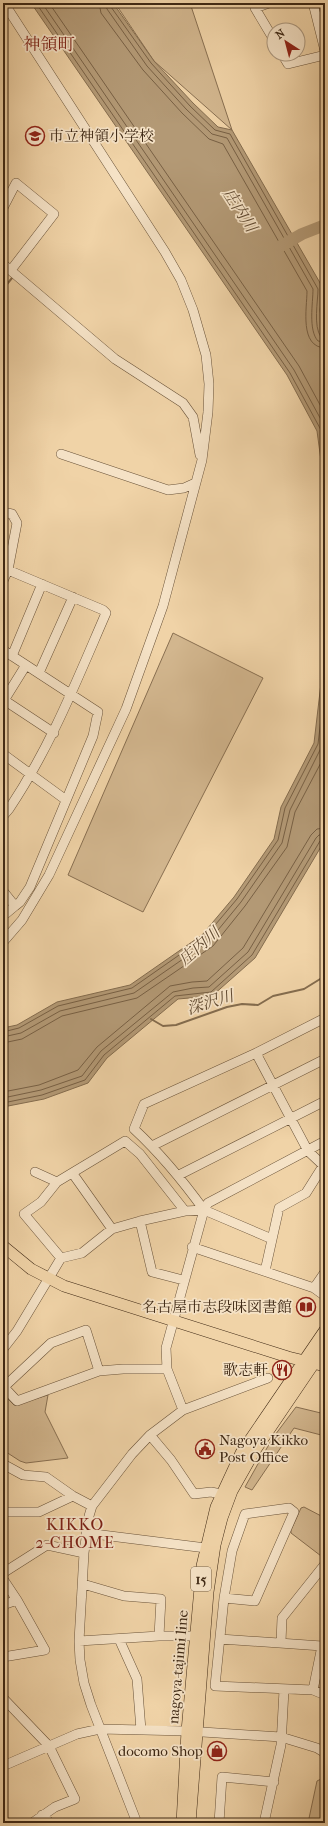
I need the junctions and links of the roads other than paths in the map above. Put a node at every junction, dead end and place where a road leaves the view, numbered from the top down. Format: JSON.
{"nodes":[{"id":1,"x":4,"y":3,"type":"edge"},
{"id":2,"x":269,"y":3,"type":"edge"},
{"id":3,"x":313,"y":3,"type":"edge"},
{"id":4,"x":266,"y":27,"type":"edge"},
{"id":5,"x":325,"y":51,"type":"edge"},
{"id":6,"x":325,"y":55,"type":"edge"},
{"id":7,"x":306,"y":60,"type":"edge"},
{"id":8,"x":287,"y":62,"type":"edge"},
{"id":9,"x":296,"y":62,"type":"edge"},
{"id":10,"x":3,"y":208,"type":"edge"},
{"id":11,"x":7,"y":267,"type":"edge"},
{"id":12,"x":61,"y":454,"type":"dead end"},
{"id":13,"x":202,"y":460,"type":"junction"},
{"id":14,"x":195,"y":483,"type":"junction"},
{"id":15,"x":3,"y":512,"type":"edge"},
{"id":16,"x":8,"y":570,"type":"junction"},
{"id":17,"x":3,"y":581,"type":"edge"},
{"id":18,"x":42,"y":584,"type":"junction"},
{"id":19,"x":73,"y":597,"type":"junction"},
{"id":20,"x":3,"y":650,"type":"edge"},
{"id":21,"x":12,"y":656,"type":"junction"},
{"id":22,"x":26,"y":665,"type":"junction"},
{"id":23,"x":39,"y":673,"type":"junction"},
{"id":24,"x":71,"y":694,"type":"junction"},
{"id":25,"x":4,"y":701,"type":"edge"},
{"id":26,"x":54,"y":733,"type":"junction"},
{"id":27,"x":3,"y":754,"type":"edge"},
{"id":28,"x":31,"y":776,"type":"junction"},
{"id":29,"x":66,"y":800,"type":"junction"},
{"id":30,"x":6,"y":806,"type":"edge"},
{"id":31,"x":3,"y":816,"type":"edge"},
{"id":32,"x":3,"y":891,"type":"edge"},
{"id":33,"x":15,"y":906,"type":"junction"},
{"id":34,"x":3,"y":916,"type":"edge"},
{"id":35,"x":22,"y":920,"type":"junction"},
{"id":36,"x":3,"y":932,"type":"edge"},
{"id":37,"x":3,"y":942,"type":"edge"},
{"id":38,"x":325,"y":1018,"type":"edge"},
{"id":39,"x":256,"y":1053,"type":"junction"},
{"id":40,"x":325,"y":1059,"type":"edge"},
{"id":41,"x":274,"y":1086,"type":"junction"},
{"id":42,"x":325,"y":1101,"type":"edge"},
{"id":43,"x":290,"y":1119,"type":"junction"},
{"id":44,"x":325,"y":1141,"type":"edge"},
{"id":45,"x":152,"y":1146,"type":"junction"},
{"id":46,"x":308,"y":1151,"type":"junction"},
{"id":47,"x":324,"y":1166,"type":"edge"},
{"id":48,"x":35,"y":1172,"type":"dead end"},
{"id":49,"x":73,"y":1174,"type":"junction"},
{"id":50,"x":179,"y":1176,"type":"junction"},
{"id":51,"x":57,"y":1182,"type":"junction"},
{"id":52,"x":204,"y":1210,"type":"junction"},
{"id":53,"x":185,"y":1211,"type":"junction"},
{"id":54,"x":140,"y":1220,"type":"junction"},
{"id":55,"x":112,"y":1230,"type":"junction"},
{"id":56,"x":272,"y":1239,"type":"junction"},
{"id":57,"x":3,"y":1246,"type":"edge"},
{"id":58,"x":192,"y":1247,"type":"junction"},
{"id":59,"x":61,"y":1258,"type":"junction"},
{"id":60,"x":265,"y":1271,"type":"junction"},
{"id":61,"x":325,"y":1272,"type":"edge"},
{"id":62,"x":48,"y":1278,"type":"junction"},
{"id":63,"x":183,"y":1280,"type":"junction"},
{"id":64,"x":314,"y":1288,"type":"junction"},
{"id":65,"x":325,"y":1296,"type":"edge"},
{"id":66,"x":174,"y":1320,"type":"junction"},
{"id":67,"x":325,"y":1330,"type":"edge"},
{"id":68,"x":325,"y":1347,"type":"edge"},
{"id":69,"x":3,"y":1349,"type":"edge"},
{"id":70,"x":303,"y":1361,"type":"junction"},
{"id":71,"x":320,"y":1365,"type":"edge"},
{"id":72,"x":167,"y":1369,"type":"junction"},
{"id":73,"x":99,"y":1371,"type":"junction"},
{"id":74,"x":268,"y":1378,"type":"dead end"},
{"id":75,"x":4,"y":1386,"type":"edge"},
{"id":76,"x":182,"y":1410,"type":"junction"},
{"id":77,"x":150,"y":1435,"type":"junction"},
{"id":78,"x":3,"y":1464,"type":"edge"},
{"id":79,"x":221,"y":1494,"type":"junction"},
{"id":80,"x":73,"y":1496,"type":"junction"},
{"id":81,"x":92,"y":1506,"type":"junction"},
{"id":82,"x":3,"y":1512,"type":"edge"},
{"id":83,"x":86,"y":1533,"type":"junction"},
{"id":84,"x":206,"y":1548,"type":"junction"},
{"id":85,"x":84,"y":1553,"type":"junction"},
{"id":86,"x":325,"y":1564,"type":"edge"},
{"id":87,"x":3,"y":1573,"type":"edge"},
{"id":88,"x":3,"y":1579,"type":"edge"},
{"id":89,"x":83,"y":1584,"type":"junction"},
{"id":90,"x":224,"y":1598,"type":"junction"},
{"id":91,"x":17,"y":1600,"type":"junction"},
{"id":92,"x":3,"y":1605,"type":"edge"},
{"id":93,"x":159,"y":1636,"type":"junction"},
{"id":94,"x":196,"y":1636,"type":"junction"},
{"id":95,"x":119,"y":1639,"type":"junction"},
{"id":96,"x":220,"y":1639,"type":"junction"},
{"id":97,"x":79,"y":1641,"type":"junction"},
{"id":98,"x":281,"y":1642,"type":"junction"},
{"id":99,"x":324,"y":1645,"type":"edge"},
{"id":100,"x":3,"y":1657,"type":"edge"},
{"id":101,"x":284,"y":1690,"type":"junction"},
{"id":102,"x":313,"y":1690,"type":"junction"},
{"id":103,"x":325,"y":1695,"type":"edge"},
{"id":104,"x":3,"y":1699,"type":"edge"},
{"id":105,"x":100,"y":1729,"type":"junction"},
{"id":106,"x":141,"y":1730,"type":"junction"},
{"id":107,"x":192,"y":1731,"type":"junction"},
{"id":108,"x":281,"y":1737,"type":"junction"},
{"id":109,"x":49,"y":1746,"type":"junction"},
{"id":110,"x":325,"y":1753,"type":"edge"},
{"id":111,"x":3,"y":1766,"type":"edge"},
{"id":112,"x":274,"y":1782,"type":"junction"},
{"id":113,"x":42,"y":1815,"type":"junction"},
{"id":114,"x":32,"y":1823,"type":"edge"},
{"id":115,"x":50,"y":1823,"type":"edge"},
{"id":116,"x":137,"y":1823,"type":"edge"},
{"id":117,"x":182,"y":1823,"type":"edge"},
{"id":118,"x":190,"y":1823,"type":"edge"},
{"id":119,"x":219,"y":1823,"type":"edge"},
{"id":120,"x":264,"y":1823,"type":"edge"}],
"edges":[{"from":1,"to":13,"type":"street"},
{"from":2,"to":4,"type":"street"},
{"from":3,"to":5,"type":"street"},
{"from":6,"to":7,"type":"street"},
{"from":8,"to":9,"type":"street"},
{"from":10,"to":11,"type":"street"},
{"from":11,"to":13,"type":"street"},
{"from":12,"to":14,"type":"street"},
{"from":13,"to":14,"type":"street"},
{"from":14,"to":35,"type":"street"},
{"from":15,"to":16,"type":"street"},
{"from":16,"to":17,"type":"street"},
{"from":16,"to":18,"type":"street"},
{"from":18,"to":19,"type":"street"},
{"from":18,"to":21,"type":"street"},
{"from":19,"to":23,"type":"street"},
{"from":19,"to":24,"type":"street"},
{"from":20,"to":21,"type":"street"},
{"from":21,"to":22,"type":"street"},
{"from":22,"to":23,"type":"street"},
{"from":22,"to":25,"type":"street"},
{"from":23,"to":24,"type":"street"},
{"from":24,"to":26,"type":"street"},
{"from":24,"to":29,"type":"street"},
{"from":25,"to":26,"type":"street"},
{"from":26,"to":28,"type":"street"},
{"from":27,"to":28,"type":"street"},
{"from":28,"to":29,"type":"street"},
{"from":28,"to":30,"type":"street"},
{"from":29,"to":33,"type":"street"},
{"from":30,"to":31,"type":"street"},
{"from":32,"to":33,"type":"street"},
{"from":33,"to":34,"type":"street"},
{"from":35,"to":36,"type":"street"},
{"from":35,"to":37,"type":"street"},
{"from":38,"to":39,"type":"street"},
{"from":39,"to":41,"type":"street"},
{"from":39,"to":45,"type":"street"},
{"from":40,"to":41,"type":"street"},
{"from":41,"to":43,"type":"street"},
{"from":41,"to":45,"type":"street"},
{"from":42,"to":43,"type":"street"},
{"from":43,"to":46,"type":"street"},
{"from":43,"to":50,"type":"street"},
{"from":44,"to":46,"type":"street"},
{"from":45,"to":50,"type":"street"},
{"from":46,"to":47,"type":"street"},
{"from":46,"to":52,"type":"street"},
{"from":47,"to":56,"type":"street"},
{"from":48,"to":51,"type":"street"},
{"from":49,"to":51,"type":"street"},
{"from":49,"to":53,"type":"street"},
{"from":49,"to":55,"type":"street"},
{"from":50,"to":52,"type":"street"},
{"from":51,"to":59,"type":"street"},
{"from":52,"to":53,"type":"street"},
{"from":52,"to":56,"type":"street"},
{"from":52,"to":58,"type":"street"},
{"from":53,"to":54,"type":"street"},
{"from":54,"to":55,"type":"street"},
{"from":54,"to":63,"type":"street"},
{"from":55,"to":59,"type":"street"},
{"from":56,"to":60,"type":"street"},
{"from":57,"to":62,"type":"main road"},
{"from":58,"to":60,"type":"street"},
{"from":58,"to":63,"type":"street"},
{"from":59,"to":62,"type":"street"},
{"from":60,"to":64,"type":"street"},
{"from":61,"to":64,"type":"street"},
{"from":62,"to":66,"type":"main road"},
{"from":62,"to":69,"type":"street"},
{"from":63,"to":66,"type":"street"},
{"from":64,"to":65,"type":"street"},
{"from":66,"to":70,"type":"main road"},
{"from":66,"to":72,"type":"street"},
{"from":67,"to":70,"type":"main road","name":"nagoya-tajimi line","number":"15"},
{"from":68,"to":71,"type":"main road","name":"nagoya-tajimi line","number":"15"},
{"from":70,"to":71,"type":"main road"},
{"from":70,"to":79,"type":"main road","name":"nagoya-tajimi line","number":"15"},
{"from":71,"to":107,"type":"main road","name":"nagoya-tajimi line","number":"15"},
{"from":72,"to":73,"type":"street"},
{"from":72,"to":76,"type":"street"},
{"from":73,"to":75,"type":"street"},
{"from":73,"to":75,"type":"street"},
{"from":74,"to":76,"type":"street"},
{"from":76,"to":77,"type":"street"},
{"from":77,"to":79,"type":"street"},
{"from":77,"to":81,"type":"street"},
{"from":78,"to":80,"type":"street"},
{"from":79,"to":84,"type":"main road","name":"nagoya-tajimi line","number":"15"},
{"from":80,"to":81,"type":"street"},
{"from":80,"to":82,"type":"street"},
{"from":81,"to":83,"type":"street"},
{"from":83,"to":84,"type":"street"},
{"from":83,"to":85,"type":"street"},
{"from":84,"to":94,"type":"main road","name":"nagoya-tajimi line","number":"15"},
{"from":85,"to":87,"type":"street"},
{"from":85,"to":89,"type":"street"},
{"from":86,"to":98,"type":"street"},
{"from":88,"to":91,"type":"street"},
{"from":89,"to":93,"type":"street"},
{"from":89,"to":97,"type":"street"},
{"from":90,"to":90,"type":"street"},
{"from":90,"to":96,"type":"street"},
{"from":91,"to":92,"type":"street"},
{"from":91,"to":100,"type":"street"},
{"from":93,"to":94,"type":"street"},
{"from":93,"to":95,"type":"street"},
{"from":94,"to":107,"type":"main road","name":"nagoya-tajimi line","number":"15"},
{"from":95,"to":97,"type":"street"},
{"from":95,"to":106,"type":"street"},
{"from":96,"to":98,"type":"street"},
{"from":96,"to":101,"type":"street"},
{"from":97,"to":105,"type":"street"},
{"from":98,"to":99,"type":"street"},
{"from":99,"to":102,"type":"street"},
{"from":101,"to":102,"type":"street"},
{"from":101,"to":108,"type":"street"},
{"from":102,"to":103,"type":"street"},
{"from":104,"to":109,"type":"street"},
{"from":105,"to":106,"type":"street"},
{"from":105,"to":109,"type":"street"},
{"from":105,"to":116,"type":"street"},
{"from":106,"to":107,"type":"street"},
{"from":107,"to":108,"type":"street"},
{"from":107,"to":117,"type":"main road","name":"nagoya-tajimi line","number":"15"},
{"from":107,"to":118,"type":"main road","name":"nagoya-tajimi line","number":"15"},
{"from":108,"to":110,"type":"street"},
{"from":108,"to":112,"type":"street"},
{"from":109,"to":111,"type":"street"},
{"from":109,"to":113,"type":"street"},
{"from":112,"to":119,"type":"street"},
{"from":112,"to":120,"type":"street"},
{"from":113,"to":114,"type":"street"},
{"from":113,"to":115,"type":"street"}]}
